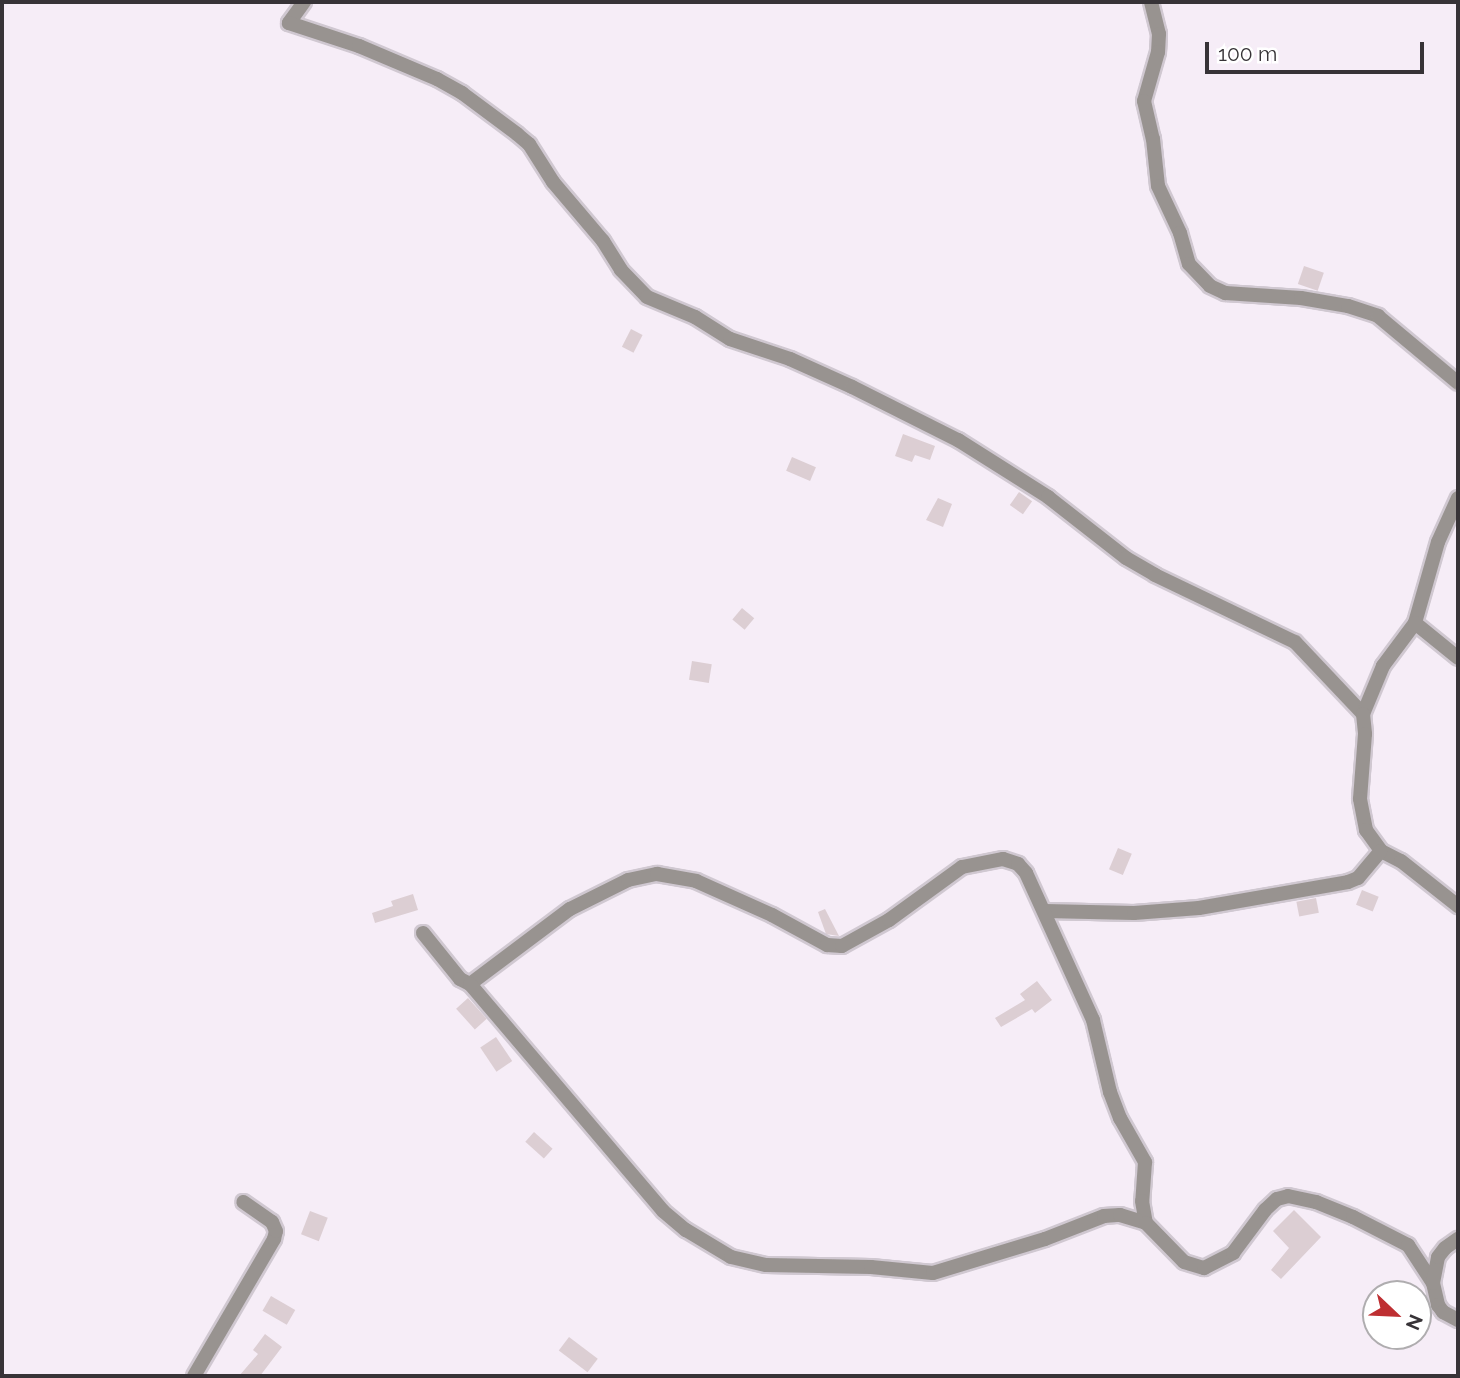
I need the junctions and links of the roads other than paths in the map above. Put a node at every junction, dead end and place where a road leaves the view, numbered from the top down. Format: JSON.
{"nodes":[{"id":1,"x":304,"y":2,"type":"edge"},
{"id":2,"x":1151,"y":2,"type":"edge"},
{"id":3,"x":1458,"y":383,"type":"edge"},
{"id":4,"x":1458,"y":498,"type":"edge"},
{"id":5,"x":1415,"y":623,"type":"junction"},
{"id":6,"x":1458,"y":658,"type":"edge"},
{"id":7,"x":1363,"y":714,"type":"junction"},
{"id":8,"x":1381,"y":851,"type":"junction"},
{"id":9,"x":1458,"y":906,"type":"edge"},
{"id":10,"x":1045,"y":911,"type":"junction"},
{"id":11,"x":423,"y":933,"type":"dead end"},
{"id":12,"x":470,"y":984,"type":"junction"},
{"id":13,"x":243,"y":1202,"type":"dead end"},
{"id":14,"x":1146,"y":1223,"type":"junction"},
{"id":15,"x":1458,"y":1239,"type":"edge"},
{"id":16,"x":1433,"y":1283,"type":"junction"},
{"id":17,"x":1458,"y":1320,"type":"edge"},
{"id":18,"x":194,"y":1376,"type":"edge"}],
"edges":[{"from":1,"to":7,"type":"street"},
{"from":2,"to":3,"type":"street"},
{"from":4,"to":5,"type":"street"},
{"from":5,"to":6,"type":"street"},
{"from":5,"to":7,"type":"street"},
{"from":7,"to":8,"type":"street"},
{"from":8,"to":9,"type":"street"},
{"from":8,"to":10,"type":"street"},
{"from":10,"to":12,"type":"street"},
{"from":10,"to":14,"type":"street"},
{"from":11,"to":12,"type":"street"},
{"from":12,"to":14,"type":"street"},
{"from":13,"to":18,"type":"street"},
{"from":14,"to":16,"type":"street"},
{"from":15,"to":16,"type":"street"},
{"from":16,"to":17,"type":"street"}]}
